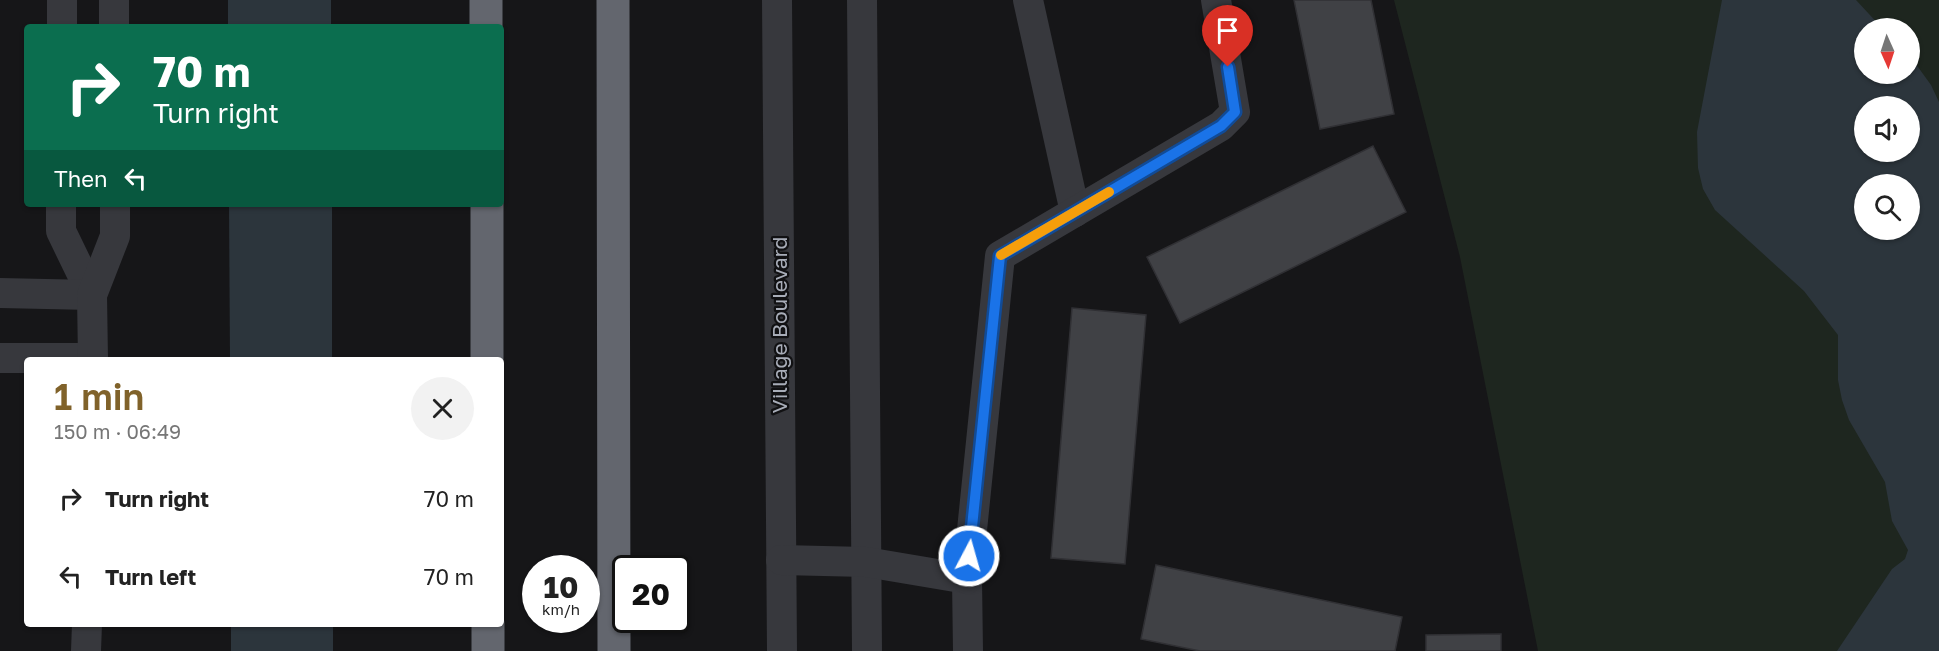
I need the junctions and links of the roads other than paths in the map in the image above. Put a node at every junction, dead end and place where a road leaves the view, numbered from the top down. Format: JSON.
{"nodes":[{"id":1,"x":62,"y":0,"type":"edge"},
{"id":2,"x":114,"y":0,"type":"edge"},
{"id":3,"x":486,"y":0,"type":"edge"},
{"id":4,"x":613,"y":0,"type":"edge"},
{"id":5,"x":777,"y":0,"type":"edge"},
{"id":6,"x":862,"y":0,"type":"edge"},
{"id":7,"x":1028,"y":0,"type":"edge"},
{"id":8,"x":1216,"y":0,"type":"edge"},
{"id":9,"x":62,"y":24,"type":"edge"},
{"id":10,"x":114,"y":24,"type":"edge"},
{"id":11,"x":486,"y":24,"type":"edge"},
{"id":12,"x":62,"y":207,"type":"edge"},
{"id":13,"x":115,"y":207,"type":"edge"},
{"id":14,"x":487,"y":207,"type":"edge"},
{"id":15,"x":1076,"y":212,"type":"junction"},
{"id":16,"x":0,"y":293,"type":"edge"},
{"id":17,"x":92,"y":295,"type":"junction"},
{"id":18,"x":93,"y":357,"type":"edge"},
{"id":19,"x":487,"y":357,"type":"edge"},
{"id":20,"x":0,"y":358,"type":"edge"},
{"id":21,"x":24,"y":358,"type":"edge"},
{"id":22,"x":781,"y":560,"type":"junction"},
{"id":23,"x":866,"y":562,"type":"junction"},
{"id":24,"x":967,"y":579,"type":"junction"},
{"id":25,"x":87,"y":627,"type":"edge"},
{"id":26,"x":488,"y":627,"type":"edge"},
{"id":27,"x":86,"y":651,"type":"edge"},
{"id":28,"x":488,"y":651,"type":"edge"},
{"id":29,"x":614,"y":651,"type":"edge"},
{"id":30,"x":782,"y":651,"type":"edge"},
{"id":31,"x":867,"y":651,"type":"edge"},
{"id":32,"x":968,"y":651,"type":"edge"}],
"edges":[{"from":1,"to":9,"type":"street"},
{"from":2,"to":10,"type":"street"},
{"from":3,"to":11,"type":"highway"},
{"from":4,"to":29,"type":"highway"},
{"from":5,"to":22,"type":"street","name":"Village Boulevard"},
{"from":6,"to":23,"type":"street"},
{"from":7,"to":15,"type":"street"},
{"from":8,"to":15,"type":"street"},
{"from":12,"to":17,"type":"street"},
{"from":13,"to":17,"type":"street"},
{"from":14,"to":19,"type":"highway"},
{"from":15,"to":24,"type":"street"},
{"from":16,"to":17,"type":"street"},
{"from":17,"to":18,"type":"street"},
{"from":20,"to":21,"type":"street"},
{"from":22,"to":23,"type":"street"},
{"from":22,"to":30,"type":"street","name":"Village Boulevard"},
{"from":23,"to":24,"type":"street"},
{"from":23,"to":31,"type":"street"},
{"from":24,"to":32,"type":"street"},
{"from":25,"to":27,"type":"street"},
{"from":26,"to":28,"type":"highway"}]}
